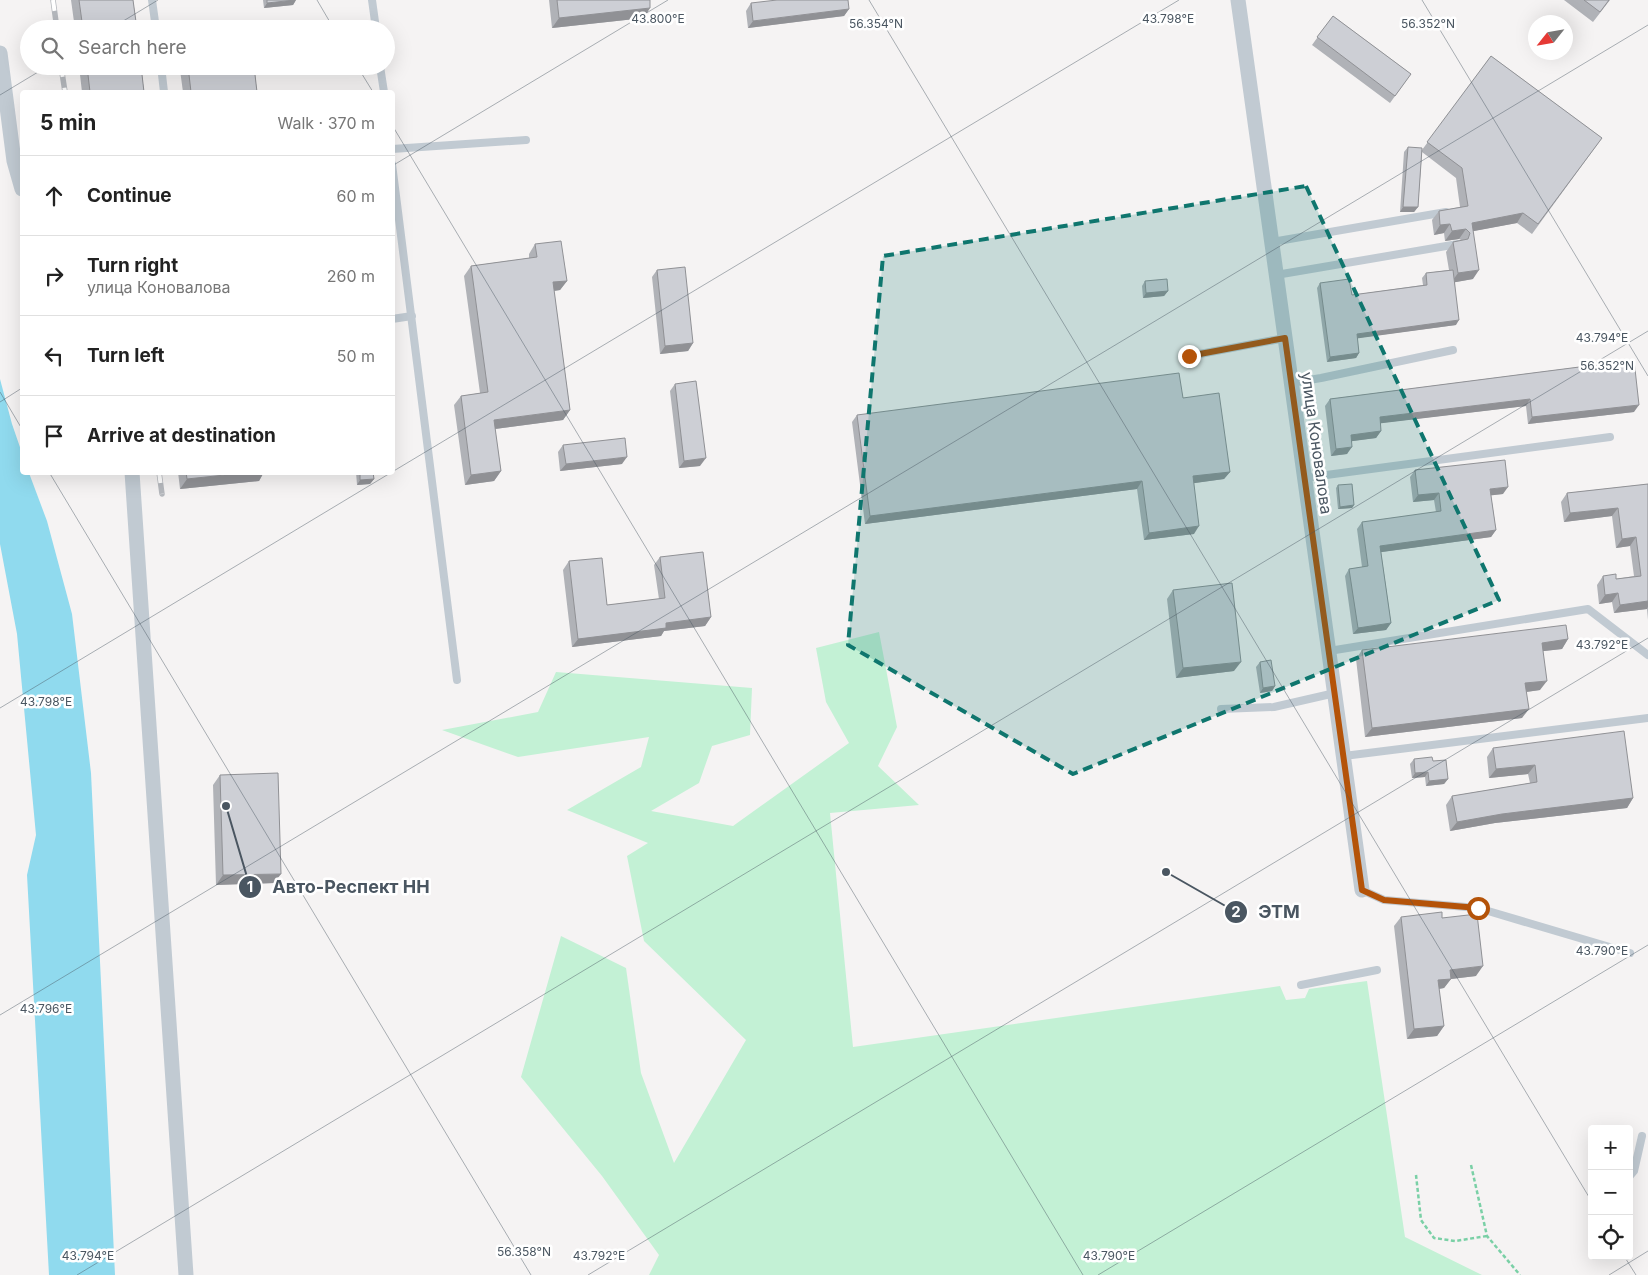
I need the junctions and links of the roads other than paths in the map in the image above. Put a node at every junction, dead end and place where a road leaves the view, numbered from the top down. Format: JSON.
{"nodes":[{"id":1,"x":152,"y":0,"type":"edge"},
{"id":2,"x":372,"y":0,"type":"edge"},
{"id":3,"x":1238,"y":0,"type":"edge"},
{"id":4,"x":155,"y":20,"type":"edge"},
{"id":5,"x":375,"y":20,"type":"edge"},
{"id":6,"x":0,"y":54,"type":"edge"},
{"id":7,"x":161,"y":75,"type":"edge"},
{"id":8,"x":381,"y":75,"type":"edge"},
{"id":9,"x":164,"y":90,"type":"edge"},
{"id":10,"x":384,"y":90,"type":"edge"},
{"id":11,"x":526,"y":140,"type":"dead end"},
{"id":12,"x":395,"y":149,"type":"edge"},
{"id":13,"x":20,"y":182,"type":"edge"},
{"id":14,"x":395,"y":187,"type":"edge"},
{"id":15,"x":1446,"y":212,"type":"edge"},
{"id":16,"x":1272,"y":242,"type":"junction"},
{"id":17,"x":1458,"y":244,"type":"edge"},
{"id":18,"x":1276,"y":275,"type":"junction"},
{"id":19,"x":412,"y":316,"type":"junction"},
{"id":20,"x":395,"y":319,"type":"edge"},
{"id":21,"x":1285,"y":338,"type":"junction"},
{"id":22,"x":1453,"y":350,"type":"dead end"},
{"id":23,"x":1189,"y":356,"type":"dead end"},
{"id":24,"x":1291,"y":383,"type":"junction"},
{"id":25,"x":1610,"y":437,"type":"dead end"},
{"id":26,"x":132,"y":475,"type":"edge"},
{"id":27,"x":1304,"y":478,"type":"junction"},
{"id":28,"x":1329,"y":651,"type":"junction"},
{"id":29,"x":1648,"y":654,"type":"edge"},
{"id":30,"x":457,"y":680,"type":"dead end"},
{"id":31,"x":1334,"y":693,"type":"junction"},
{"id":32,"x":1221,"y":709,"type":"dead end"},
{"id":33,"x":1648,"y":718,"type":"edge"},
{"id":34,"x":1344,"y":756,"type":"junction"},
{"id":35,"x":1362,"y":890,"type":"joint"},
{"id":36,"x":1630,"y":953,"type":"dead end"},
{"id":37,"x":1377,"y":970,"type":"dead end"},
{"id":38,"x":1301,"y":985,"type":"dead end"},
{"id":39,"x":1642,"y":1136,"type":"dead end"},
{"id":40,"x":1633,"y":1172,"type":"edge"},
{"id":41,"x":186,"y":1275,"type":"edge"}],
"edges":[{"from":1,"to":4,"type":"lane"},
{"from":2,"to":5,"type":"lane"},
{"from":3,"to":16,"type":"street","name":"улица Коновалова"},
{"from":6,"to":13,"type":"street"},
{"from":7,"to":9,"type":"lane"},
{"from":8,"to":10,"type":"lane"},
{"from":11,"to":12,"type":"lane"},
{"from":14,"to":19,"type":"lane"},
{"from":15,"to":16,"type":"lane"},
{"from":16,"to":18,"type":"street","name":"улица Коновалова"},
{"from":17,"to":18,"type":"lane"},
{"from":18,"to":21,"type":"street","name":"улица Коновалова"},
{"from":19,"to":20,"type":"lane"},
{"from":19,"to":30,"type":"lane"},
{"from":21,"to":23,"type":"lane"},
{"from":21,"to":24,"type":"street","name":"улица Коновалова"},
{"from":22,"to":24,"type":"lane"},
{"from":24,"to":27,"type":"street","name":"улица Коновалова"},
{"from":25,"to":27,"type":"lane"},
{"from":26,"to":41,"type":"street"},
{"from":27,"to":28,"type":"street","name":"улица Коновалова"},
{"from":28,"to":29,"type":"lane"},
{"from":28,"to":31,"type":"street","name":"улица Коновалова"},
{"from":31,"to":32,"type":"lane"},
{"from":31,"to":34,"type":"street","name":"улица Коновалова"},
{"from":33,"to":34,"type":"lane"},
{"from":34,"to":35,"type":"street","name":"улица Коновалова"},
{"from":35,"to":36,"type":"lane"},
{"from":37,"to":38,"type":"lane"},
{"from":39,"to":40,"type":"lane"}]}
